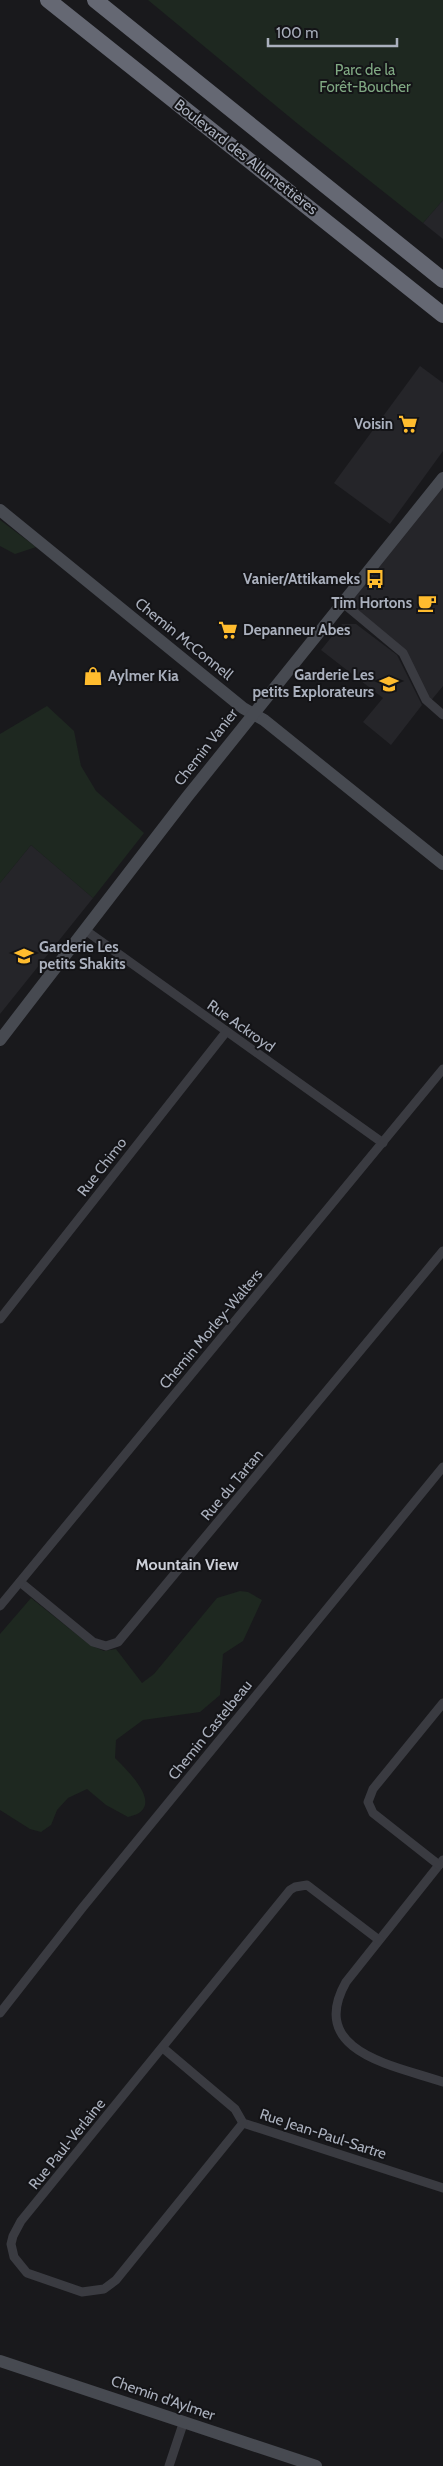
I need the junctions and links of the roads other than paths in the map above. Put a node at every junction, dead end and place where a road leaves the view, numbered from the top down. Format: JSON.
{"nodes":[{"id":1,"x":48,"y":0,"type":"edge"},
{"id":2,"x":95,"y":0,"type":"edge"},
{"id":3,"x":438,"y":275,"type":"edge"},
{"id":4,"x":410,"y":288,"type":"junction"},
{"id":5,"x":443,"y":315,"type":"edge"},
{"id":6,"x":443,"y":321,"type":"edge"},
{"id":7,"x":443,"y":478,"type":"edge"},
{"id":8,"x":0,"y":510,"type":"edge"},
{"id":9,"x":343,"y":603,"type":"junction"},
{"id":10,"x":254,"y":714,"type":"junction"},
{"id":11,"x":443,"y":715,"type":"edge"},
{"id":12,"x":443,"y":864,"type":"edge"},
{"id":13,"x":85,"y":930,"type":"junction"},
{"id":14,"x":226,"y":1032,"type":"junction"},
{"id":15,"x":0,"y":1040,"type":"edge"},
{"id":16,"x":443,"y":1069,"type":"edge"},
{"id":17,"x":382,"y":1143,"type":"junction"},
{"id":18,"x":443,"y":1251,"type":"edge"},
{"id":19,"x":0,"y":1319,"type":"edge"},
{"id":20,"x":443,"y":1467,"type":"edge"},
{"id":21,"x":20,"y":1582,"type":"junction"},
{"id":22,"x":0,"y":1606,"type":"edge"},
{"id":23,"x":443,"y":1703,"type":"edge"},
{"id":24,"x":441,"y":1863,"type":"edge"},
{"id":25,"x":379,"y":1940,"type":"junction"},
{"id":26,"x":0,"y":2013,"type":"edge"},
{"id":27,"x":164,"y":2048,"type":"junction"},
{"id":28,"x":443,"y":2082,"type":"edge"},
{"id":29,"x":243,"y":2123,"type":"junction"},
{"id":30,"x":443,"y":2188,"type":"edge"},
{"id":31,"x":0,"y":2361,"type":"edge"},
{"id":32,"x":184,"y":2421,"type":"junction"},
{"id":33,"x":169,"y":2466,"type":"edge"},
{"id":34,"x":316,"y":2466,"type":"edge"}],
"edges":[{"from":1,"to":4,"type":"highway","name":"Boulevard des Allumettières"},
{"from":2,"to":3,"type":"highway","name":"Boulevard des Allumettières"},
{"from":4,"to":5,"type":"highway","name":"Boulevard des Allumettières"},
{"from":4,"to":6,"type":"highway"},
{"from":7,"to":9,"type":"main road","name":"Chemin Vanier"},
{"from":8,"to":10,"type":"main road","name":"Chemin McConnell"},
{"from":9,"to":10,"type":"main road","name":"Chemin Vanier"},
{"from":9,"to":11,"type":"street"},
{"from":10,"to":12,"type":"main road","name":"Chemin McConnell"},
{"from":10,"to":13,"type":"main road","name":"Chemin Vanier"},
{"from":13,"to":14,"type":"street","name":"Rue Ackroyd"},
{"from":13,"to":15,"type":"main road","name":"Chemin Vanier"},
{"from":14,"to":17,"type":"street","name":"Rue Ackroyd"},
{"from":14,"to":19,"type":"street","name":"Rue Chimo"},
{"from":16,"to":17,"type":"street","name":"Chemin Morley-Walters"},
{"from":17,"to":21,"type":"street","name":"Chemin Morley-Walters"},
{"from":18,"to":21,"type":"street","name":"Rue du Tartan"},
{"from":20,"to":26,"type":"street","name":"Chemin Castelbeau"},
{"from":21,"to":22,"type":"street","name":"Chemin Morley-Walters"},
{"from":23,"to":24,"type":"street"},
{"from":24,"to":25,"type":"street"},
{"from":25,"to":27,"type":"street","name":"Rue Paul-Verlaine"},
{"from":25,"to":28,"type":"street"},
{"from":27,"to":29,"type":"street","name":"Rue Jean-Paul-Sartre"},
{"from":27,"to":29,"type":"street","name":"Rue Paul-Verlaine"},
{"from":29,"to":30,"type":"street","name":"Rue Jean-Paul-Sartre"},
{"from":31,"to":32,"type":"main road","name":"Chemin d'Aylmer"},
{"from":32,"to":33,"type":"street"},
{"from":32,"to":34,"type":"main road","name":"Chemin d'Aylmer"}]}
